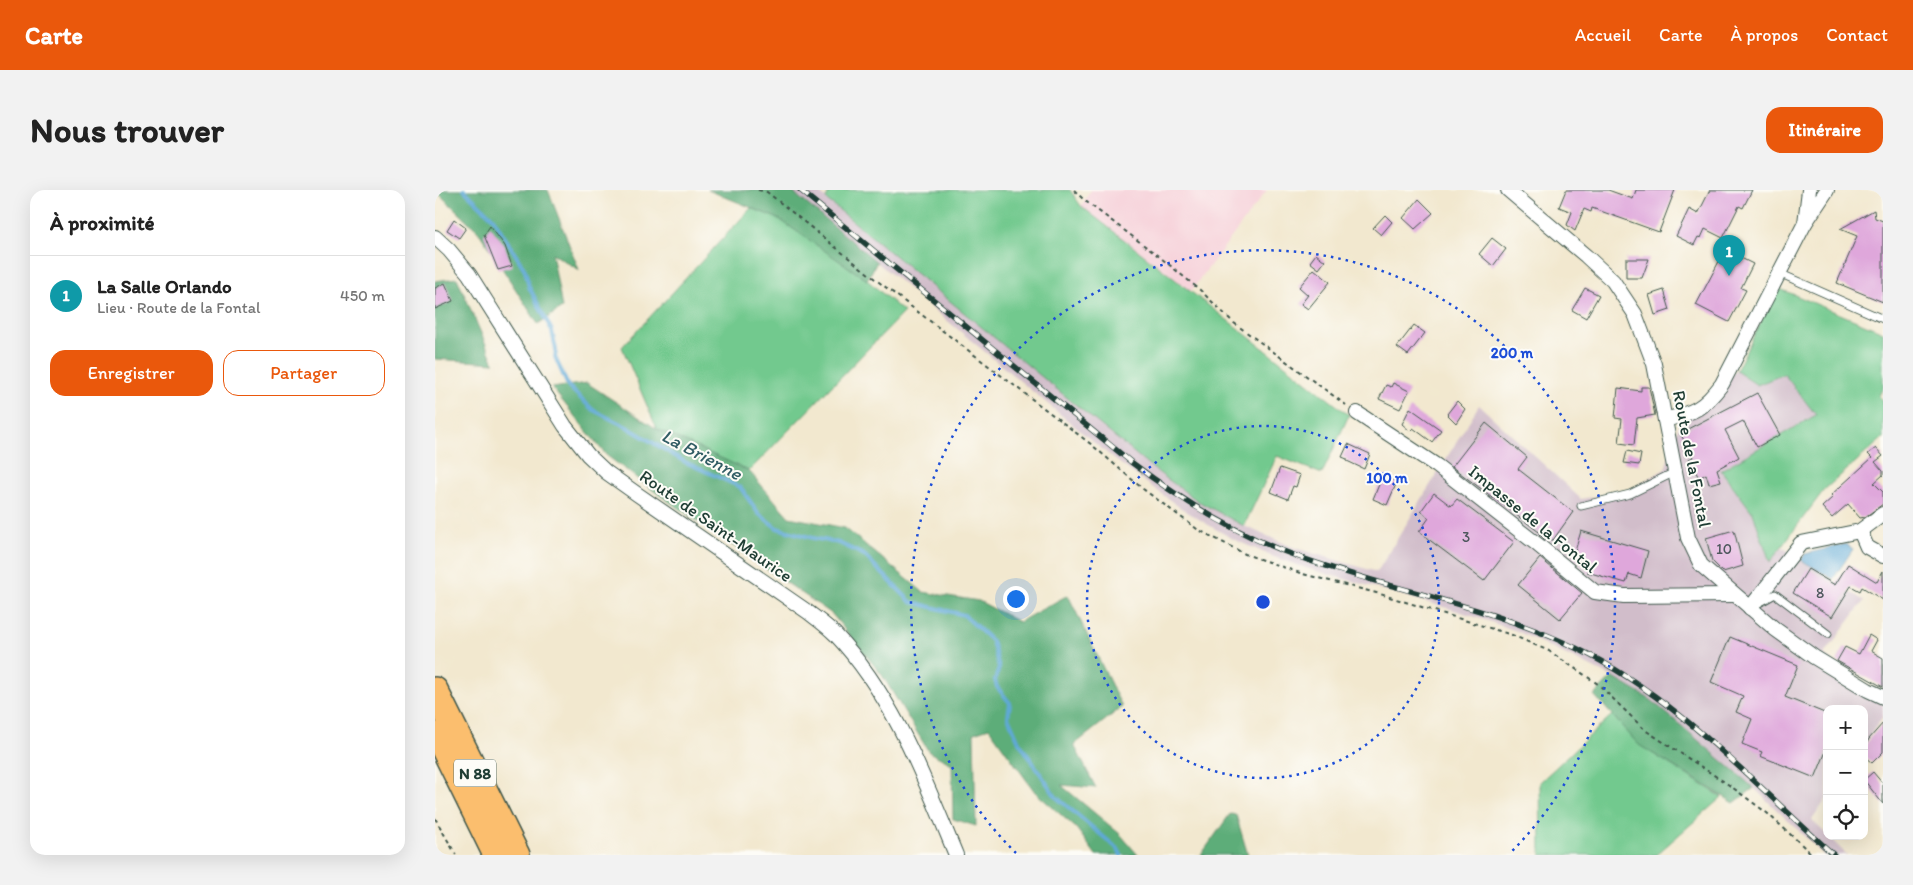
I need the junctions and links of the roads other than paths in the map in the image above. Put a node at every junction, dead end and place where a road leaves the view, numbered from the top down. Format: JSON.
{"nodes":[{"id":1,"x":1508,"y":190,"type":"edge"},
{"id":2,"x":1809,"y":190,"type":"edge"},
{"id":3,"x":1827,"y":190,"type":"edge"},
{"id":4,"x":1805,"y":223,"type":"junction"},
{"id":5,"x":435,"y":237,"type":"edge"},
{"id":6,"x":1779,"y":274,"type":"junction"},
{"id":7,"x":1883,"y":319,"type":"edge"},
{"id":8,"x":1357,"y":414,"type":"road end"},
{"id":9,"x":1665,"y":420,"type":"junction"},
{"id":10,"x":1675,"y":472,"type":"junction"},
{"id":11,"x":1581,"y":506,"type":"dead end"},
{"id":12,"x":1883,"y":514,"type":"edge"},
{"id":13,"x":1861,"y":531,"type":"junction"},
{"id":14,"x":1883,"y":556,"type":"edge"},
{"id":15,"x":1734,"y":595,"type":"junction"},
{"id":16,"x":1749,"y":608,"type":"junction"},
{"id":17,"x":1828,"y":634,"type":"dead end"},
{"id":18,"x":435,"y":690,"type":"edge"},
{"id":19,"x":1883,"y":697,"type":"edge"},
{"id":20,"x":435,"y":730,"type":"edge"},
{"id":21,"x":496,"y":855,"type":"edge"},
{"id":22,"x":517,"y":855,"type":"edge"},
{"id":23,"x":956,"y":855,"type":"edge"}],
"edges":[{"from":1,"to":9,"type":"street","name":"Route de la Fontal"},
{"from":2,"to":4,"type":"street"},
{"from":3,"to":4,"type":"street"},
{"from":4,"to":6,"type":"street"},
{"from":5,"to":23,"type":"street","name":"Route de Saint-Maurice"},
{"from":6,"to":7,"type":"lane"},
{"from":6,"to":9,"type":"street"},
{"from":8,"to":15,"type":"street","name":"Impasse de la Fontal"},
{"from":9,"to":10,"type":"street","name":"Route de la Fontal"},
{"from":10,"to":11,"type":"lane"},
{"from":10,"to":15,"type":"street","name":"Route de la Fontal"},
{"from":12,"to":13,"type":"street"},
{"from":13,"to":14,"type":"street"},
{"from":13,"to":16,"type":"street"},
{"from":15,"to":16,"type":"street","name":"Route de la Fontal"},
{"from":16,"to":17,"type":"lane"},
{"from":16,"to":19,"type":"street","name":"Route de la Fontal"},
{"from":18,"to":22,"type":"highway","number":"N 88"},
{"from":20,"to":21,"type":"highway","number":"N 88"}]}
